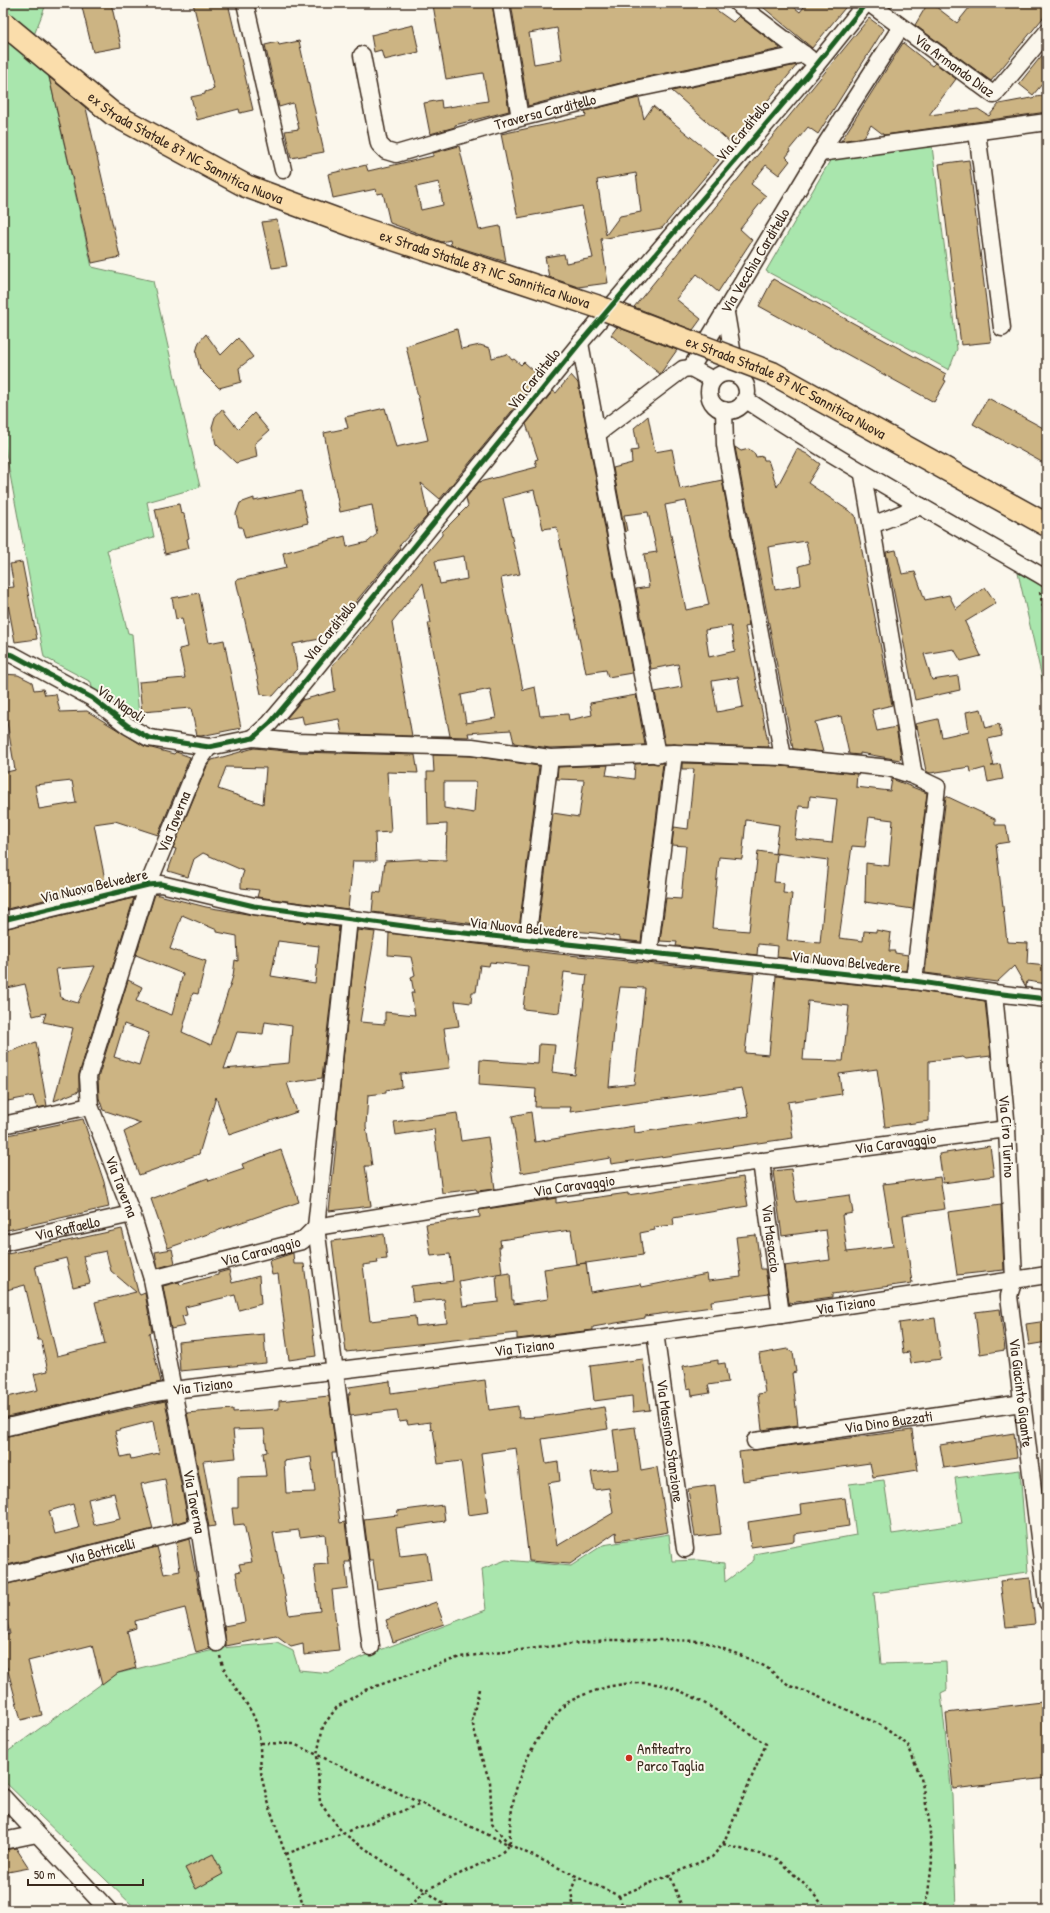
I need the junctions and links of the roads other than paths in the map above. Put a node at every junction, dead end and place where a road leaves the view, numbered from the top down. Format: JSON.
{"nodes":[{"id":1,"x":245,"y":3,"type":"edge"},
{"id":2,"x":501,"y":3,"type":"edge"},
{"id":3,"x":737,"y":3,"type":"edge"},
{"id":4,"x":866,"y":3,"type":"edge"},
{"id":5,"x":869,"y":3,"type":"edge"},
{"id":6,"x":3,"y":23,"type":"edge"},
{"id":7,"x":901,"y":27,"type":"junction"},
{"id":8,"x":1047,"y":32,"type":"edge"},
{"id":9,"x":362,"y":55,"type":"dead end"},
{"id":10,"x":811,"y":59,"type":"junction"},
{"id":11,"x":520,"y":118,"type":"junction"},
{"id":12,"x":1047,"y":122,"type":"edge"},
{"id":13,"x":977,"y":132,"type":"junction"},
{"id":14,"x":820,"y":154,"type":"junction"},
{"id":15,"x":283,"y":170,"type":"dead end"},
{"id":16,"x":726,"y":313,"type":"junction"},
{"id":17,"x":1002,"y":328,"type":"dead end"},
{"id":18,"x":580,"y":343,"type":"junction"},
{"id":19,"x":691,"y":368,"type":"junction"},
{"id":20,"x":736,"y":375,"type":"junction"},
{"id":21,"x":713,"y":380,"type":"junction"},
{"id":22,"x":745,"y":399,"type":"junction"},
{"id":23,"x":724,"y":410,"type":"junction"},
{"id":24,"x":597,"y":434,"type":"junction"},
{"id":25,"x":863,"y":475,"type":"junction"},
{"id":26,"x":921,"y":506,"type":"junction"},
{"id":27,"x":872,"y":525,"type":"junction"},
{"id":28,"x":1047,"y":525,"type":"edge"},
{"id":29,"x":1045,"y":586,"type":"edge"},
{"id":30,"x":3,"y":653,"type":"edge"},
{"id":31,"x":253,"y":738,"type":"junction"},
{"id":32,"x":209,"y":748,"type":"junction"},
{"id":33,"x":674,"y":753,"type":"junction"},
{"id":34,"x":657,"y":755,"type":"junction"},
{"id":35,"x":782,"y":757,"type":"junction"},
{"id":36,"x":550,"y":758,"type":"junction"},
{"id":37,"x":914,"y":776,"type":"junction"},
{"id":38,"x":148,"y":885,"type":"junction"},
{"id":39,"x":349,"y":919,"type":"junction"},
{"id":40,"x":3,"y":920,"type":"edge"},
{"id":41,"x":527,"y":940,"type":"junction"},
{"id":42,"x":649,"y":954,"type":"junction"},
{"id":43,"x":914,"y":981,"type":"junction"},
{"id":44,"x":994,"y":993,"type":"junction"},
{"id":45,"x":1047,"y":999,"type":"edge"},
{"id":46,"x":90,"y":1106,"type":"junction"},
{"id":47,"x":3,"y":1125,"type":"edge"},
{"id":48,"x":1006,"y":1129,"type":"junction"},
{"id":49,"x":761,"y":1161,"type":"junction"},
{"id":50,"x":132,"y":1214,"type":"junction"},
{"id":51,"x":316,"y":1227,"type":"junction"},
{"id":52,"x":3,"y":1243,"type":"edge"},
{"id":53,"x":1047,"y":1275,"type":"edge"},
{"id":54,"x":152,"y":1279,"type":"junction"},
{"id":55,"x":1014,"y":1280,"type":"junction"},
{"id":56,"x":781,"y":1315,"type":"junction"},
{"id":57,"x":654,"y":1332,"type":"junction"},
{"id":58,"x":335,"y":1370,"type":"junction"},
{"id":59,"x":173,"y":1390,"type":"junction"},
{"id":60,"x":1023,"y":1403,"type":"junction"},
{"id":61,"x":3,"y":1428,"type":"edge"},
{"id":62,"x":755,"y":1441,"type":"dead end"},
{"id":63,"x":199,"y":1527,"type":"junction"},
{"id":64,"x":685,"y":1549,"type":"dead end"},
{"id":65,"x":3,"y":1576,"type":"edge"},
{"id":66,"x":1047,"y":1602,"type":"edge"},
{"id":67,"x":217,"y":1643,"type":"road end"},
{"id":68,"x":371,"y":1647,"type":"dead end"},
{"id":69,"x":3,"y":1797,"type":"edge"},
{"id":70,"x":37,"y":1834,"type":"junction"},
{"id":71,"x":3,"y":1841,"type":"edge"},
{"id":72,"x":108,"y":1910,"type":"edge"}],
"edges":[{"from":1,"to":15,"type":"street"},
{"from":2,"to":11,"type":"street"},
{"from":3,"to":10,"type":"street"},
{"from":4,"to":10,"type":"street","name":"Via Carditello"},
{"from":5,"to":7,"type":"street","name":"Via Armando Diaz"},
{"from":6,"to":28,"type":"highway","name":"ex Strada Statale 87 NC Sannitica Nuova","bridge":true},
{"from":7,"to":8,"type":"street","name":"Via Armando Diaz"},
{"from":7,"to":14,"type":"street","name":"Via Vecchia Carditello"},
{"from":9,"to":11,"type":"street","name":"Traversa Carditello"},
{"from":10,"to":11,"type":"street","name":"Traversa Carditello"},
{"from":10,"to":18,"type":"street","name":"Via Carditello"},
{"from":12,"to":13,"type":"street"},
{"from":13,"to":14,"type":"street"},
{"from":13,"to":17,"type":"street"},
{"from":14,"to":16,"type":"street","name":"Via Vecchia Carditello"},
{"from":16,"to":19,"type":"street","name":"Via Vecchia Carditello"},
{"from":16,"to":20,"type":"street"},
{"from":18,"to":24,"type":"street"},
{"from":18,"to":31,"type":"street","name":"Via Carditello"},
{"from":19,"to":21,"type":"street"},
{"from":19,"to":24,"type":"street"},
{"from":20,"to":21,"type":"street"},
{"from":20,"to":22,"type":"street"},
{"from":21,"to":23,"type":"street"},
{"from":22,"to":23,"type":"street"},
{"from":22,"to":25,"type":"street"},
{"from":23,"to":35,"type":"street"},
{"from":24,"to":34,"type":"street"},
{"from":25,"to":26,"type":"street"},
{"from":25,"to":27,"type":"street"},
{"from":26,"to":27,"type":"street"},
{"from":26,"to":29,"type":"street"},
{"from":27,"to":37,"type":"street"},
{"from":30,"to":32,"type":"street","name":"Via Napoli"},
{"from":31,"to":32,"type":"street","name":"Via Carditello"},
{"from":31,"to":36,"type":"street"},
{"from":32,"to":38,"type":"street","name":"Via Taverna"},
{"from":33,"to":34,"type":"street"},
{"from":33,"to":35,"type":"street"},
{"from":33,"to":42,"type":"street"},
{"from":34,"to":36,"type":"street"},
{"from":35,"to":37,"type":"street"},
{"from":36,"to":41,"type":"street"},
{"from":37,"to":43,"type":"street"},
{"from":38,"to":39,"type":"street","name":"Via Nuova Belvedere"},
{"from":38,"to":40,"type":"street","name":"Via Nuova Belvedere"},
{"from":38,"to":46,"type":"street","name":"Via Taverna"},
{"from":39,"to":41,"type":"street","name":"Via Nuova Belvedere"},
{"from":39,"to":51,"type":"street"},
{"from":41,"to":42,"type":"street","name":"Via Nuova Belvedere"},
{"from":42,"to":43,"type":"street","name":"Via Nuova Belvedere"},
{"from":43,"to":44,"type":"street","name":"Via Nuova Belvedere"},
{"from":44,"to":45,"type":"street","name":"Via Nuova Belvedere"},
{"from":44,"to":48,"type":"street","name":"Via Ciro Turino"},
{"from":46,"to":47,"type":"street"},
{"from":46,"to":50,"type":"street","name":"Via Taverna"},
{"from":48,"to":49,"type":"street","name":"Via Caravaggio"},
{"from":48,"to":55,"type":"street","name":"Via Ciro Turino"},
{"from":49,"to":51,"type":"street","name":"Via Caravaggio"},
{"from":49,"to":56,"type":"street","name":"Via Masaccio"},
{"from":50,"to":52,"type":"street","name":"Via Raffaello"},
{"from":50,"to":54,"type":"street","name":"Via Taverna"},
{"from":51,"to":54,"type":"street","name":"Via Caravaggio"},
{"from":51,"to":58,"type":"street"},
{"from":53,"to":55,"type":"street","name":"Via Tiziano"},
{"from":54,"to":59,"type":"street","name":"Via Taverna"},
{"from":55,"to":56,"type":"street","name":"Via Tiziano"},
{"from":55,"to":60,"type":"street","name":"Via Giacinto Gigante"},
{"from":56,"to":57,"type":"street","name":"Via Tiziano"},
{"from":57,"to":58,"type":"street","name":"Via Tiziano"},
{"from":57,"to":64,"type":"street","name":"Via Massimo Stanzione"},
{"from":58,"to":59,"type":"street","name":"Via Tiziano"},
{"from":58,"to":68,"type":"street"},
{"from":59,"to":61,"type":"street","name":"Via Tiziano"},
{"from":59,"to":63,"type":"street","name":"Via Taverna"},
{"from":60,"to":62,"type":"street","name":"Via Dino Buzzati"},
{"from":60,"to":66,"type":"street","name":"Via Giacinto Gigante"},
{"from":63,"to":65,"type":"street","name":"Via Botticelli"},
{"from":63,"to":67,"type":"street","name":"Via Taverna"},
{"from":69,"to":70,"type":"street"},
{"from":70,"to":71,"type":"street"},
{"from":70,"to":72,"type":"street"}]}
